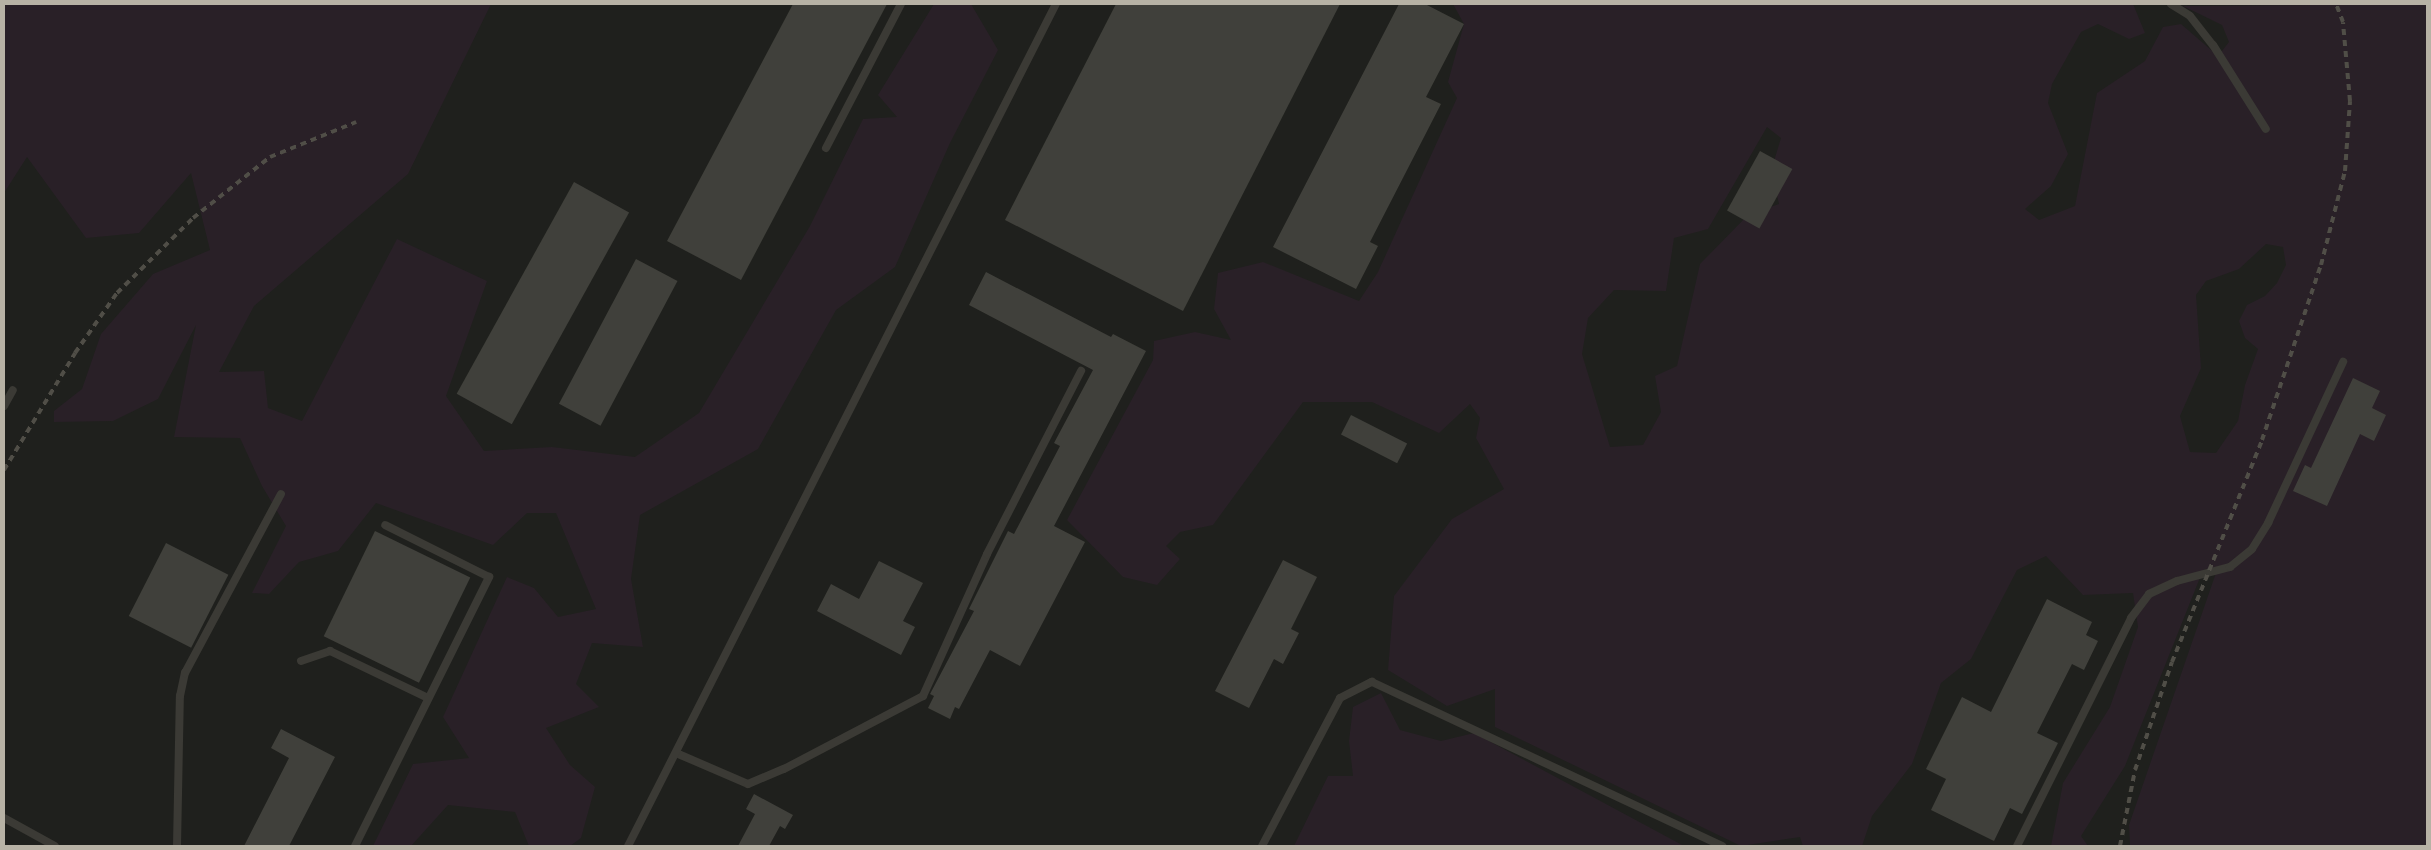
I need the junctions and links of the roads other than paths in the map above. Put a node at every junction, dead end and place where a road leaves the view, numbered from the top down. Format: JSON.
{"nodes":[{"id":1,"x":902,"y":4,"type":"edge"},
{"id":2,"x":1056,"y":4,"type":"edge"},
{"id":3,"x":2171,"y":4,"type":"edge"},
{"id":4,"x":2266,"y":129,"type":"dead end"},
{"id":5,"x":826,"y":148,"type":"dead end"},
{"id":6,"x":2343,"y":362,"type":"dead end"},
{"id":7,"x":1081,"y":371,"type":"dead end"},
{"id":8,"x":13,"y":390,"type":"dead end"},
{"id":9,"x":4,"y":406,"type":"edge"},
{"id":10,"x":281,"y":494,"type":"dead end"},
{"id":11,"x":385,"y":525,"type":"dead end"},
{"id":12,"x":301,"y":661,"type":"dead end"},
{"id":13,"x":428,"y":698,"type":"junction"},
{"id":14,"x":676,"y":754,"type":"junction"},
{"id":15,"x":4,"y":818,"type":"edge"},
{"id":16,"x":55,"y":846,"type":"edge"},
{"id":17,"x":177,"y":846,"type":"edge"},
{"id":18,"x":355,"y":846,"type":"edge"},
{"id":19,"x":628,"y":846,"type":"edge"},
{"id":20,"x":1262,"y":846,"type":"edge"},
{"id":21,"x":1722,"y":846,"type":"edge"},
{"id":22,"x":2017,"y":846,"type":"edge"}],
"edges":[{"from":1,"to":5,"type":"lane"},
{"from":2,"to":14,"type":"lane"},
{"from":3,"to":4,"type":"lane"},
{"from":6,"to":22,"type":"lane"},
{"from":7,"to":14,"type":"lane"},
{"from":8,"to":9,"type":"lane"},
{"from":10,"to":17,"type":"lane"},
{"from":11,"to":13,"type":"lane"},
{"from":12,"to":13,"type":"lane"},
{"from":13,"to":18,"type":"lane"},
{"from":14,"to":19,"type":"lane"},
{"from":15,"to":16,"type":"lane"},
{"from":20,"to":21,"type":"lane"}]}
